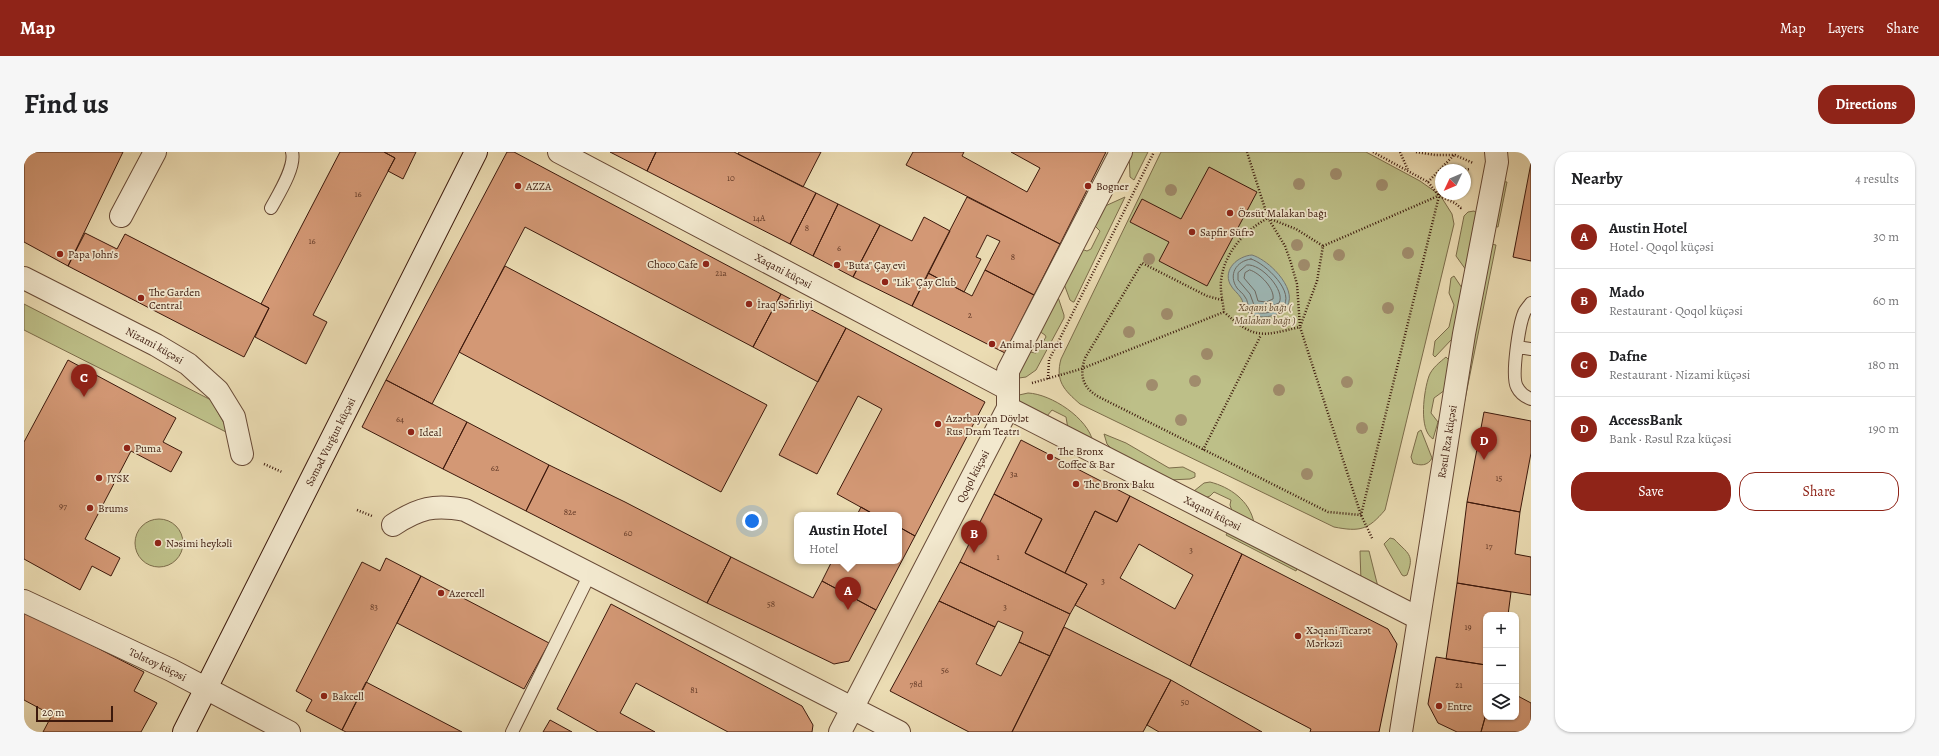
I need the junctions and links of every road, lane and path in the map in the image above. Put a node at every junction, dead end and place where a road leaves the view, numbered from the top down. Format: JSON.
{"nodes":[{"id":1,"x":156,"y":152,"type":"edge"},
{"id":2,"x":292,"y":152,"type":"edge"},
{"id":3,"x":476,"y":152,"type":"edge"},
{"id":4,"x":559,"y":152,"type":"edge"},
{"id":5,"x":1121,"y":152,"type":"edge"},
{"id":6,"x":1154,"y":152,"type":"edge"},
{"id":7,"x":1247,"y":152,"type":"edge"},
{"id":8,"x":1373,"y":152,"type":"edge"},
{"id":9,"x":1400,"y":152,"type":"edge"},
{"id":10,"x":1416,"y":152,"type":"edge"},
{"id":11,"x":1496,"y":152,"type":"edge"},
{"id":12,"x":1455,"y":155,"type":"junction"},
{"id":13,"x":1479,"y":166,"type":"dead end"},
{"id":14,"x":1409,"y":171,"type":"junction"},
{"id":15,"x":1428,"y":182,"type":"junction"},
{"id":16,"x":1435,"y":191,"type":"edge"},
{"id":17,"x":1435,"y":198,"type":"edge"},
{"id":18,"x":1438,"y":200,"type":"edge"},
{"id":19,"x":271,"y":208,"type":"dead end"},
{"id":20,"x":121,"y":216,"type":"dead end"},
{"id":21,"x":1268,"y":218,"type":"junction"},
{"id":22,"x":1323,"y":246,"type":"junction"},
{"id":23,"x":24,"y":278,"type":"edge"},
{"id":24,"x":1222,"y":300,"type":"junction"},
{"id":25,"x":1531,"y":303,"type":"edge"},
{"id":26,"x":1224,"y":312,"type":"junction"},
{"id":27,"x":1300,"y":327,"type":"junction"},
{"id":28,"x":1261,"y":335,"type":"junction"},
{"id":29,"x":1517,"y":347,"type":"junction"},
{"id":30,"x":1531,"y":349,"type":"edge"},
{"id":31,"x":1081,"y":369,"type":"junction"},
{"id":32,"x":1048,"y":379,"type":"junction"},
{"id":33,"x":1008,"y":399,"type":"junction"},
{"id":34,"x":1531,"y":399,"type":"edge"},
{"id":35,"x":1203,"y":450,"type":"junction"},
{"id":36,"x":242,"y":454,"type":"dead end"},
{"id":37,"x":1361,"y":516,"type":"junction"},
{"id":38,"x":393,"y":525,"type":"dead end"},
{"id":39,"x":1373,"y":540,"type":"dead end"},
{"id":40,"x":590,"y":574,"type":"junction"},
{"id":41,"x":24,"y":601,"type":"edge"},
{"id":42,"x":1418,"y":618,"type":"junction"},
{"id":43,"x":206,"y":688,"type":"junction"},
{"id":44,"x":853,"y":708,"type":"junction"},
{"id":45,"x":184,"y":732,"type":"edge"},
{"id":46,"x":289,"y":732,"type":"edge"},
{"id":47,"x":512,"y":732,"type":"edge"},
{"id":48,"x":840,"y":732,"type":"edge"},
{"id":49,"x":899,"y":732,"type":"edge"},
{"id":50,"x":1402,"y":732,"type":"edge"}],
"edges":[{"from":1,"to":20,"type":"street"},
{"from":2,"to":19,"type":"lane"},
{"from":3,"to":43,"type":"street","name":"Səməd Vurğun küçəsi"},
{"from":4,"to":33,"type":"street","name":"Xaqani küçəsi"},
{"from":5,"to":33,"type":"street","name":"Qoqol küçəsi"},
{"from":6,"to":32,"type":"path"},
{"from":7,"to":21,"type":"path"},
{"from":8,"to":14,"type":"path"},
{"from":9,"to":14,"type":"path"},
{"from":10,"to":12,"type":"path"},
{"from":11,"to":42,"type":"street","name":"Rəsul Rza küçəsi"},
{"from":12,"to":13,"type":"path"},
{"from":12,"to":15,"type":"path"},
{"from":14,"to":15,"type":"path"},
{"from":15,"to":16,"type":"path"},
{"from":17,"to":22,"type":"path"},
{"from":18,"to":37,"type":"path"},
{"from":21,"to":22,"type":"path"},
{"from":21,"to":24,"type":"path"},
{"from":21,"to":27,"type":"path"},
{"from":22,"to":27,"type":"path"},
{"from":23,"to":36,"type":"street","name":"Nizami küçəsi"},
{"from":24,"to":26,"type":"path"},
{"from":24,"to":31,"type":"path"},
{"from":25,"to":29,"type":"lane"},
{"from":26,"to":28,"type":"path"},
{"from":26,"to":31,"type":"path"},
{"from":27,"to":28,"type":"path"},
{"from":27,"to":37,"type":"path"},
{"from":28,"to":35,"type":"path"},
{"from":29,"to":30,"type":"lane"},
{"from":29,"to":34,"type":"lane"},
{"from":31,"to":32,"type":"path"},
{"from":31,"to":35,"type":"path"},
{"from":32,"to":33,"type":"path"},
{"from":33,"to":42,"type":"street","name":"Xaqani küçəsi"},
{"from":33,"to":44,"type":"street","name":"Qoqol küçəsi"},
{"from":35,"to":37,"type":"path"},
{"from":37,"to":39,"type":"path"},
{"from":38,"to":40,"type":"street"},
{"from":40,"to":44,"type":"street"},
{"from":40,"to":47,"type":"lane"},
{"from":41,"to":43,"type":"street","name":"Tolstoy küçəsi"},
{"from":42,"to":50,"type":"street","name":"Rəsul Rza küçəsi"},
{"from":43,"to":45,"type":"street","name":"Səməd Vurğun küçəsi"},
{"from":43,"to":46,"type":"street","name":"Tolstoy küçəsi"},
{"from":44,"to":48,"type":"street","name":"Qoqol küçəsi"},
{"from":44,"to":49,"type":"street"}]}
